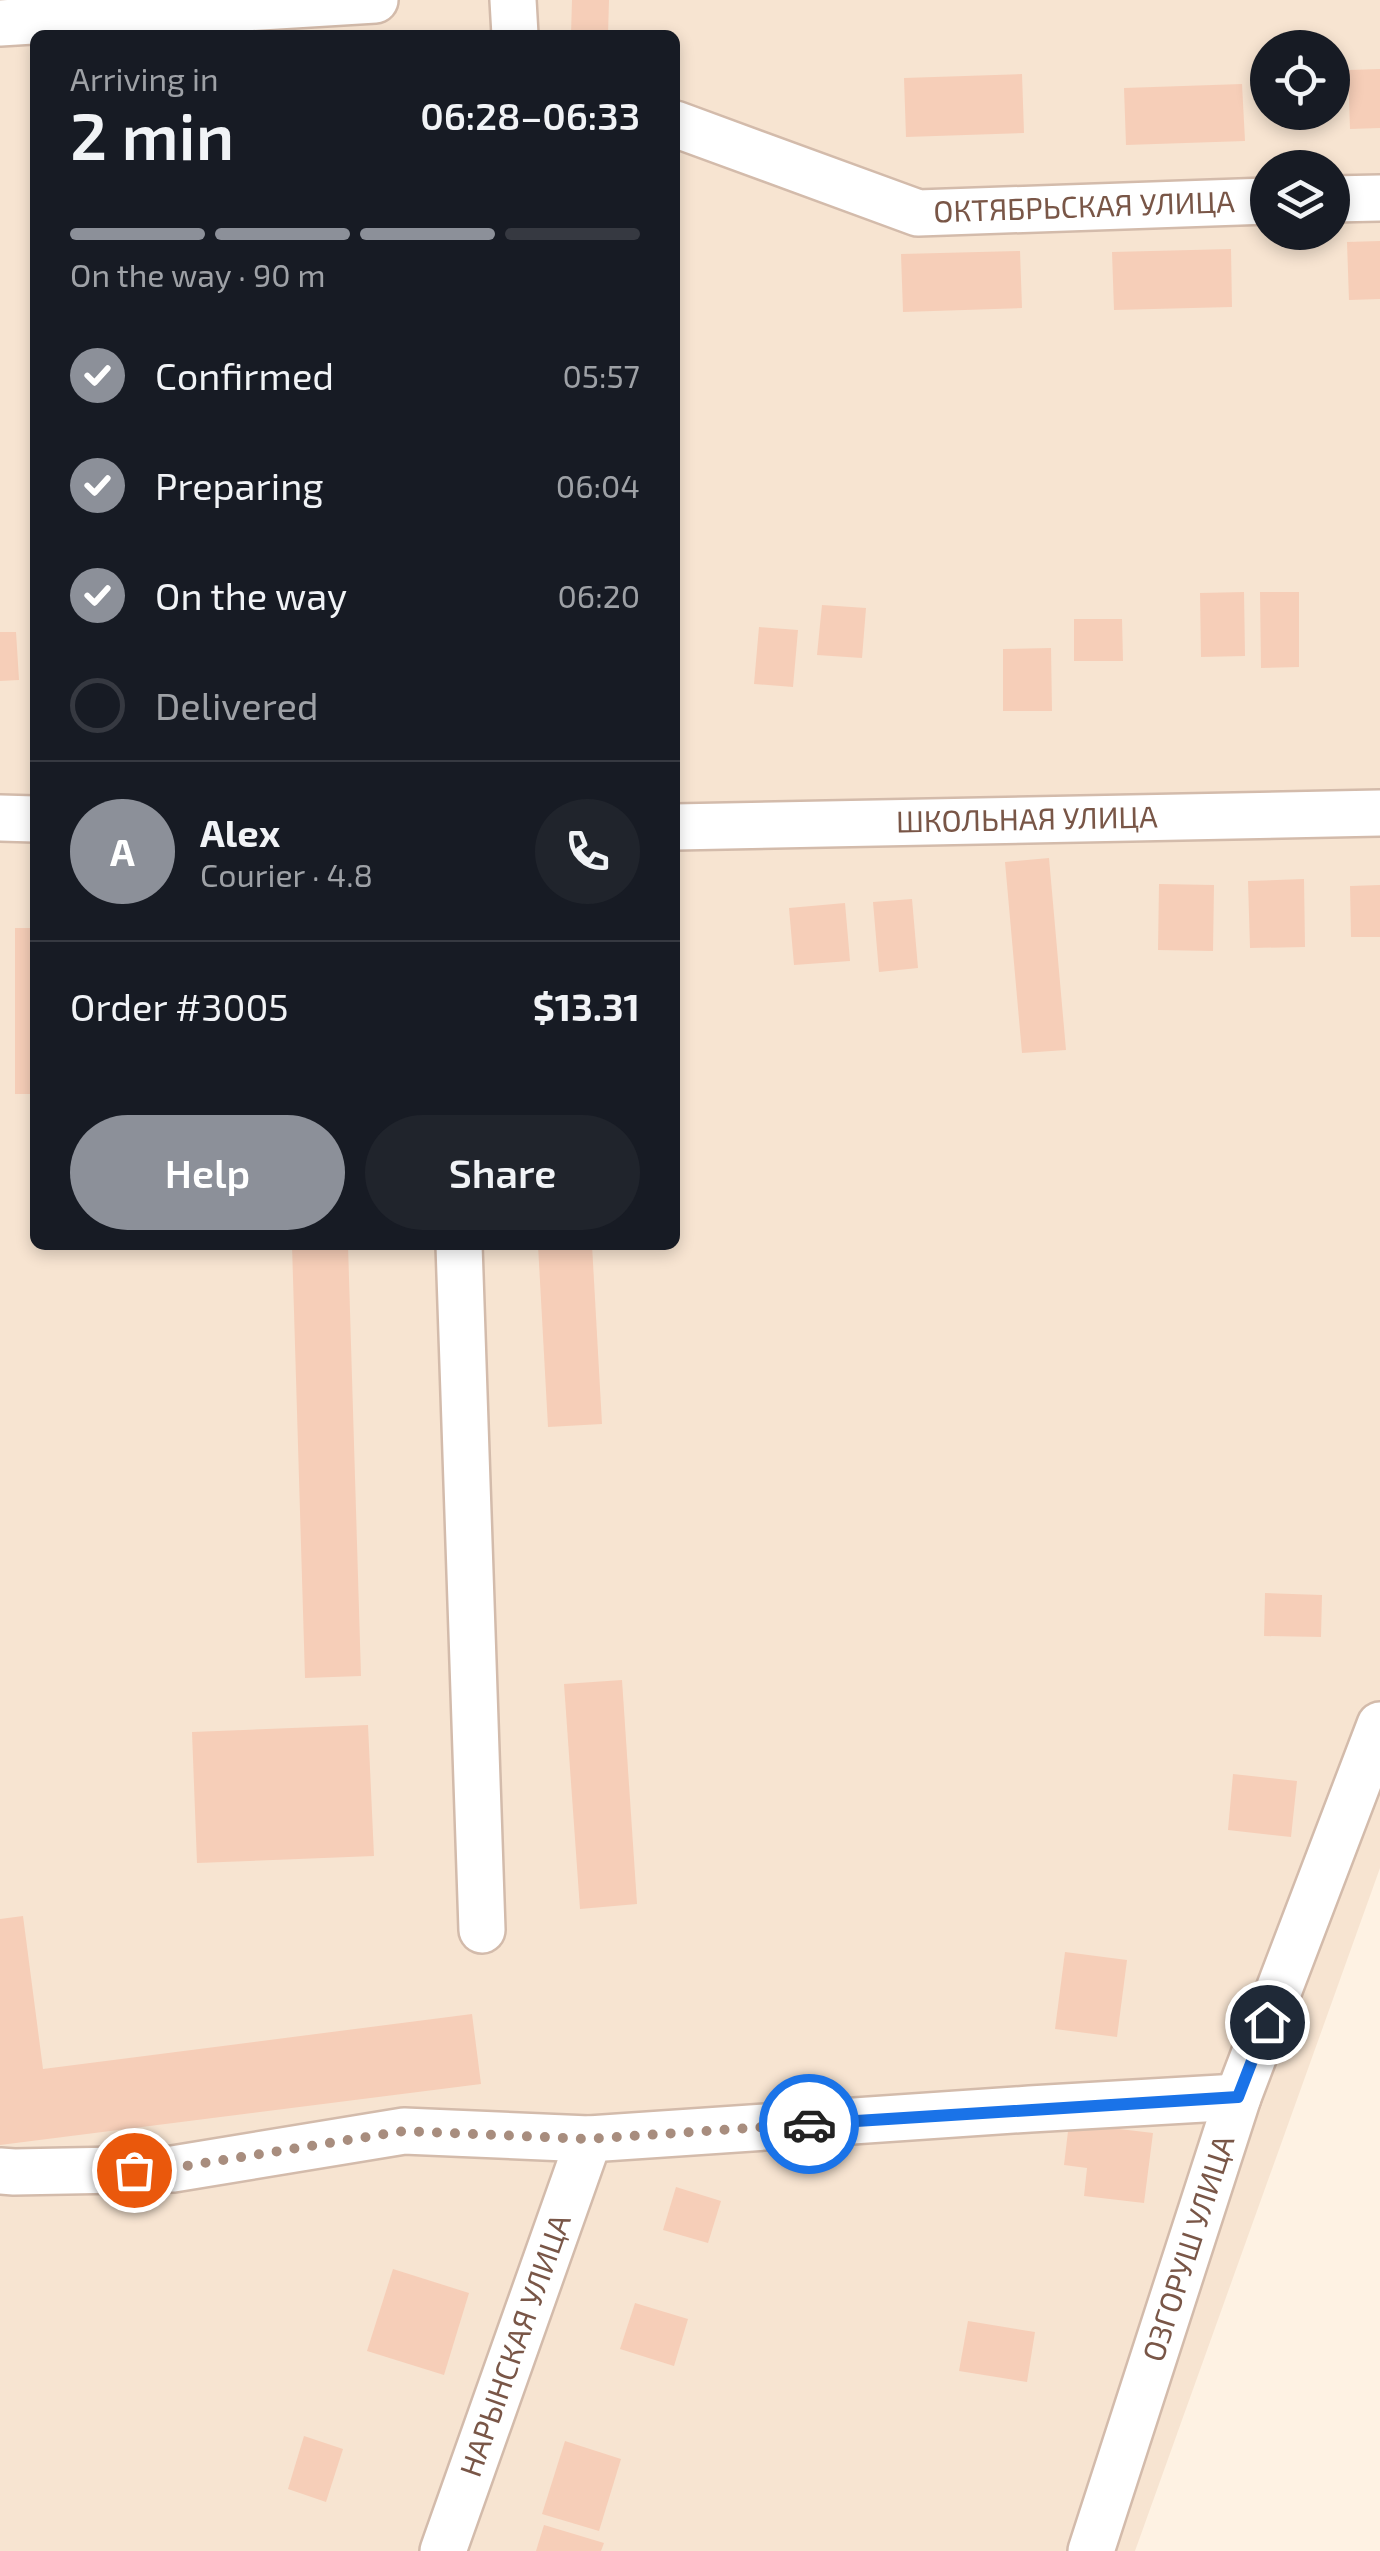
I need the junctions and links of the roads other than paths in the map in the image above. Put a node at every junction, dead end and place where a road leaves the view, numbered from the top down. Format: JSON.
{"nodes":[{"id":1,"x":375,"y":0,"type":"edge"},
{"id":2,"x":513,"y":0,"type":"edge"},
{"id":3,"x":0,"y":23,"type":"edge"},
{"id":4,"x":515,"y":30,"type":"edge"},
{"id":5,"x":680,"y":126,"type":"edge"},
{"id":6,"x":1380,"y":198,"type":"edge"},
{"id":7,"x":1350,"y":199,"type":"edge"},
{"id":8,"x":1250,"y":203,"type":"edge"},
{"id":9,"x":1380,"y":813,"type":"edge"},
{"id":10,"x":0,"y":818,"type":"edge"},
{"id":11,"x":30,"y":819,"type":"edge"},
{"id":12,"x":680,"y":827,"type":"edge"},
{"id":13,"x":459,"y":1250,"type":"edge"},
{"id":14,"x":1380,"y":1724,"type":"edge"},
{"id":15,"x":482,"y":1930,"type":"dead end"},
{"id":16,"x":1238,"y":2097,"type":"junction"},
{"id":17,"x":588,"y":2139,"type":"junction"},
{"id":18,"x":0,"y":2170,"type":"edge"},
{"id":19,"x":444,"y":2551,"type":"edge"},
{"id":20,"x":1091,"y":2551,"type":"edge"}],
"edges":[{"from":1,"to":3,"type":"street"},
{"from":2,"to":4,"type":"street"},
{"from":5,"to":8,"type":"street","name":"ОКТЯБРЬСКАЯ УЛИЦА"},
{"from":6,"to":7,"type":"street"},
{"from":9,"to":12,"type":"street","name":"ШКОЛЬНАЯ УЛИЦА"},
{"from":10,"to":11,"type":"street"},
{"from":13,"to":15,"type":"street"},
{"from":14,"to":16,"type":"street","name":"ОЗГОРУШ УЛИЦА"},
{"from":16,"to":17,"type":"street"},
{"from":16,"to":20,"type":"street","name":"ОЗГОРУШ УЛИЦА"},
{"from":17,"to":18,"type":"street"},
{"from":17,"to":19,"type":"street","name":"НАРЫНСКАЯ УЛИЦА"}]}
